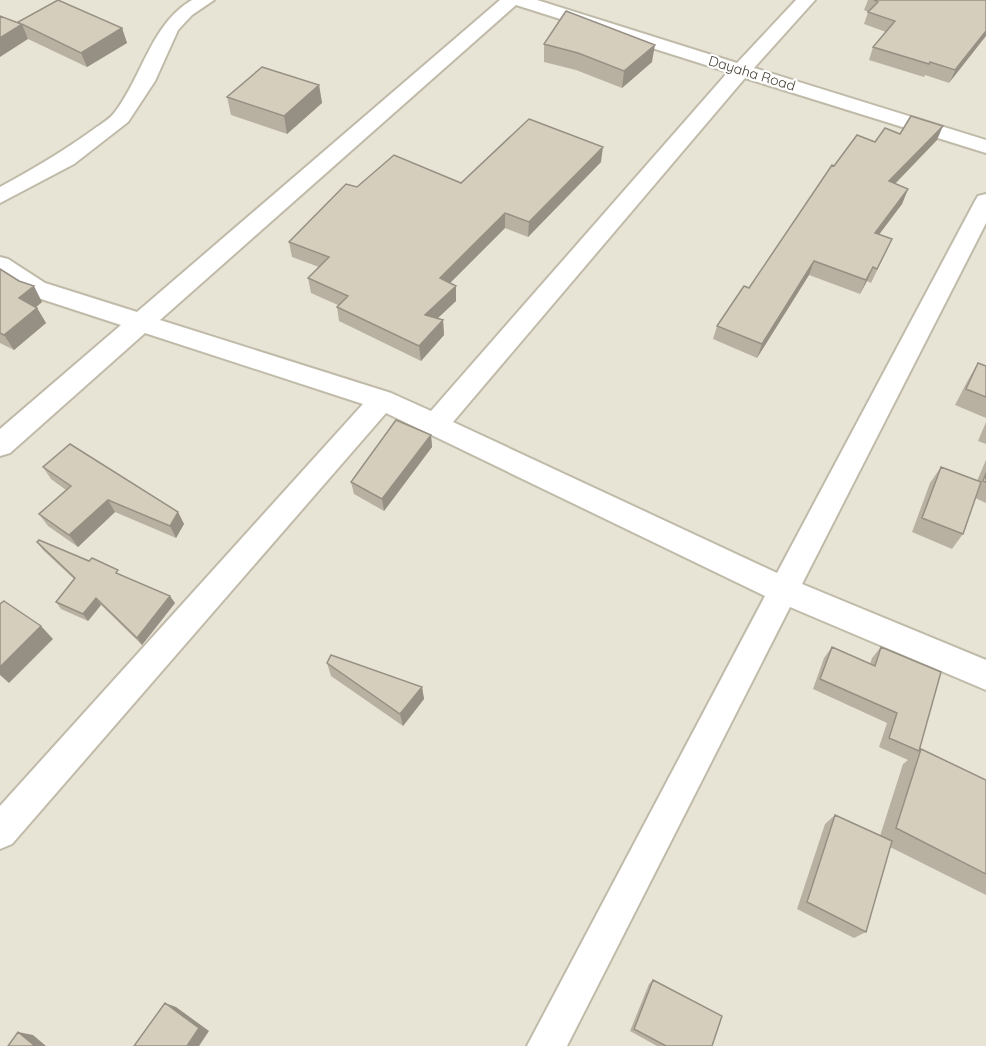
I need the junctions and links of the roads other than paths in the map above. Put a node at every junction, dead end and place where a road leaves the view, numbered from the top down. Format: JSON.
{"nodes":[{"id":1,"x":205,"y":0,"type":"edge"},
{"id":2,"x":511,"y":0,"type":"edge"},
{"id":3,"x":518,"y":0,"type":"edge"},
{"id":4,"x":806,"y":0,"type":"edge"},
{"id":5,"x":541,"y":3,"type":"edge"},
{"id":6,"x":741,"y":70,"type":"junction"},
{"id":7,"x":986,"y":147,"type":"edge"},
{"id":8,"x":0,"y":196,"type":"edge"},
{"id":9,"x":986,"y":201,"type":"edge"},
{"id":10,"x":0,"y":265,"type":"edge"},
{"id":11,"x":141,"y":322,"type":"junction"},
{"id":12,"x":382,"y":400,"type":"junction"},
{"id":13,"x":434,"y":426,"type":"junction"},
{"id":14,"x":0,"y":445,"type":"edge"},
{"id":15,"x":785,"y":591,"type":"junction"},
{"id":16,"x":986,"y":675,"type":"edge"},
{"id":17,"x":0,"y":832,"type":"edge"},
{"id":18,"x":546,"y":1046,"type":"edge"}],
"edges":[{"from":1,"to":8,"type":"street"},
{"from":2,"to":11,"type":"street"},
{"from":3,"to":5,"type":"street","name":"Dayaha Road"},
{"from":4,"to":6,"type":"street"},
{"from":5,"to":6,"type":"street","name":"Dayaha Road"},
{"from":6,"to":7,"type":"street","name":"Dayaha Road"},
{"from":6,"to":13,"type":"street"},
{"from":9,"to":15,"type":"street"},
{"from":10,"to":11,"type":"street"},
{"from":11,"to":12,"type":"street"},
{"from":11,"to":14,"type":"street"},
{"from":12,"to":13,"type":"street"},
{"from":12,"to":17,"type":"street"},
{"from":13,"to":15,"type":"street"},
{"from":15,"to":16,"type":"street"},
{"from":15,"to":18,"type":"street"}]}
